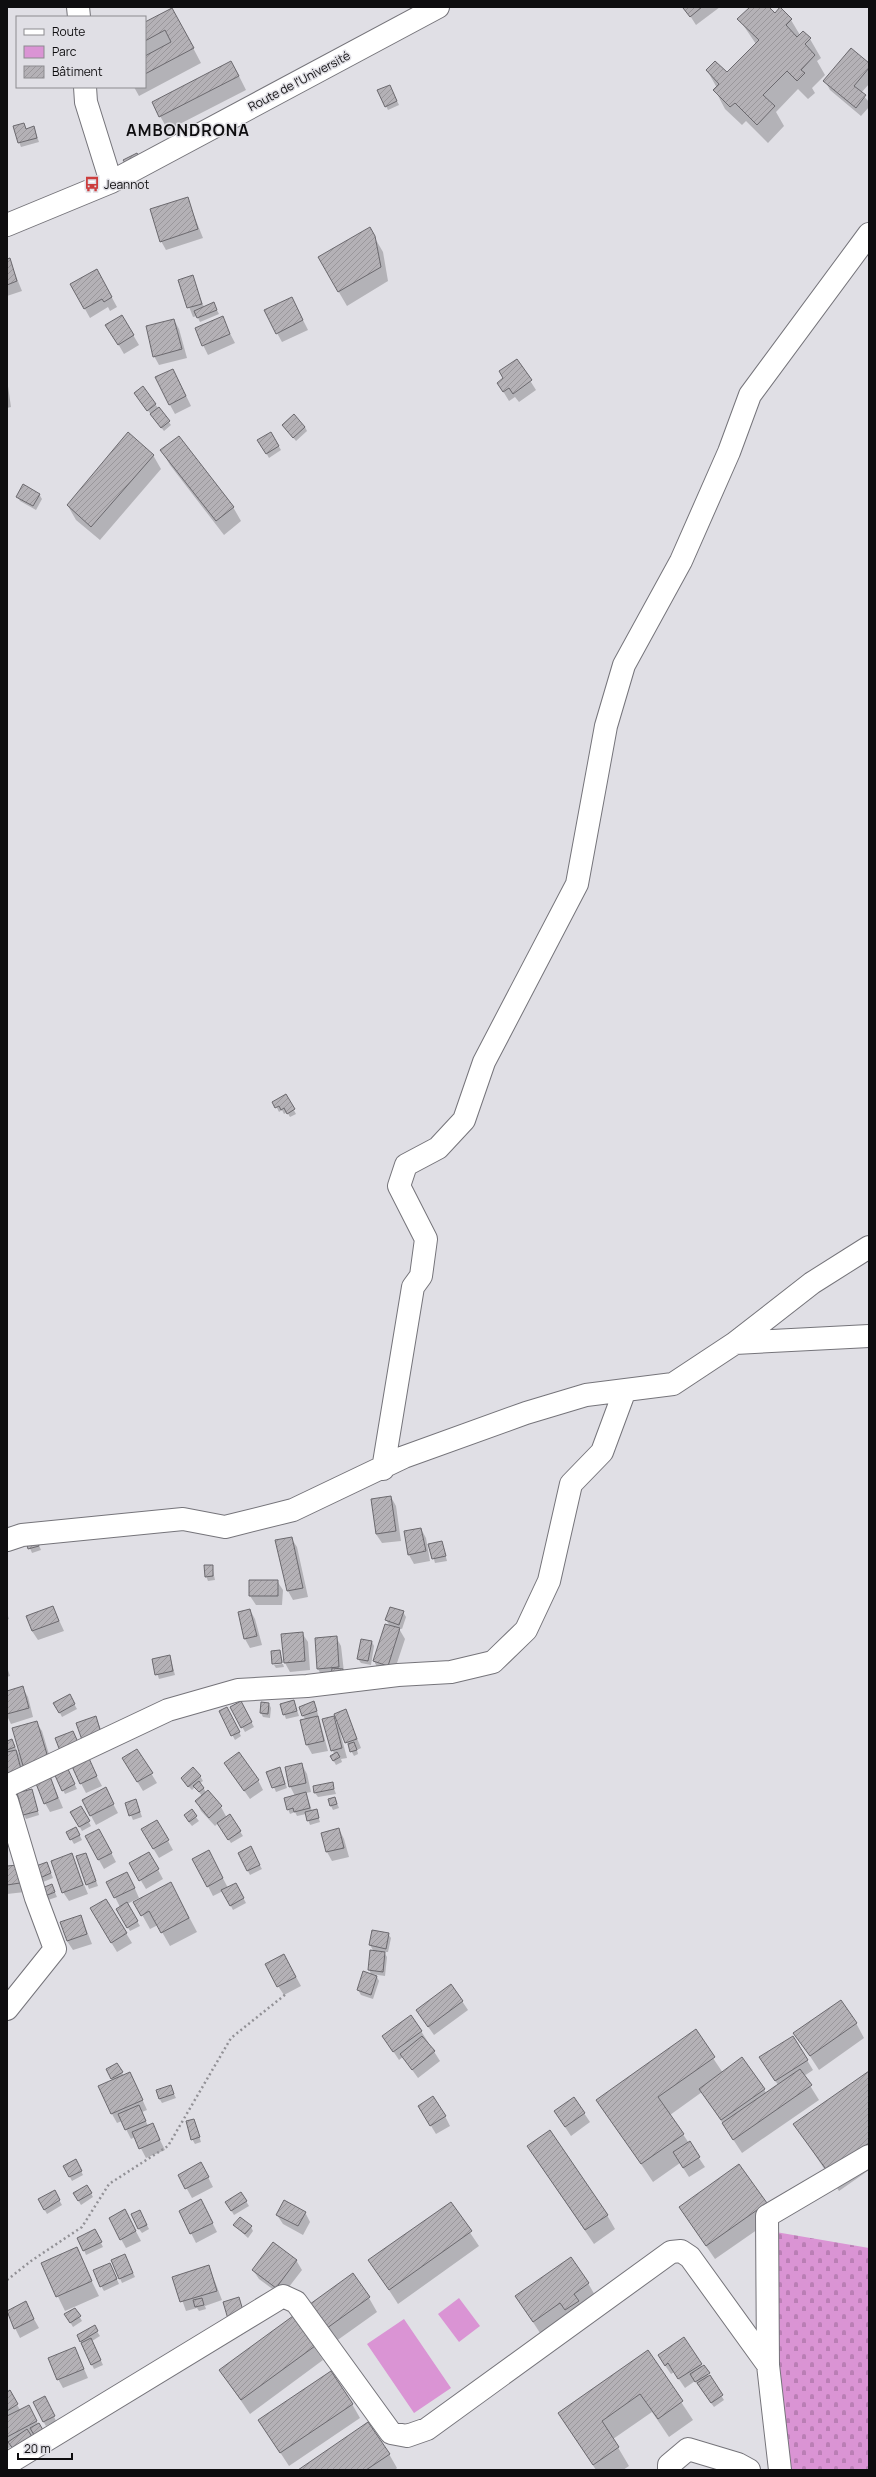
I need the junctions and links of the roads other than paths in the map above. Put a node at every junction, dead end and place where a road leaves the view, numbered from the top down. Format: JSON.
{"nodes":[{"id":1,"x":438,"y":7,"type":"edge"},
{"id":2,"x":85,"y":88,"type":"edge"},
{"id":3,"x":111,"y":182,"type":"junction"},
{"id":4,"x":7,"y":224,"type":"edge"},
{"id":5,"x":869,"y":234,"type":"edge"},
{"id":6,"x":869,"y":1247,"type":"edge"},
{"id":7,"x":869,"y":1336,"type":"edge"},
{"id":8,"x":735,"y":1343,"type":"junction"},
{"id":9,"x":625,"y":1390,"type":"junction"},
{"id":10,"x":383,"y":1469,"type":"junction"},
{"id":11,"x":7,"y":1540,"type":"edge"},
{"id":12,"x":7,"y":1786,"type":"edge"},
{"id":13,"x":7,"y":1801,"type":"edge"},
{"id":14,"x":7,"y":2009,"type":"edge"},
{"id":15,"x":869,"y":2156,"type":"edge"},
{"id":16,"x":768,"y":2365,"type":"junction"},
{"id":17,"x":7,"y":2464,"type":"edge"},
{"id":18,"x":669,"y":2470,"type":"edge"},
{"id":19,"x":748,"y":2470,"type":"edge"},
{"id":20,"x":780,"y":2470,"type":"edge"}],
"edges":[{"from":1,"to":3,"type":"street","name":"Route de l'Université"},
{"from":2,"to":3,"type":"street"},
{"from":3,"to":4,"type":"street","name":"Route de l'Université"},
{"from":5,"to":10,"type":"street"},
{"from":6,"to":8,"type":"street"},
{"from":7,"to":8,"type":"street"},
{"from":8,"to":9,"type":"street"},
{"from":9,"to":10,"type":"street"},
{"from":9,"to":12,"type":"street"},
{"from":10,"to":11,"type":"street"},
{"from":13,"to":14,"type":"street"},
{"from":15,"to":16,"type":"street"},
{"from":16,"to":17,"type":"street"},
{"from":16,"to":20,"type":"street"},
{"from":18,"to":19,"type":"street"}]}
